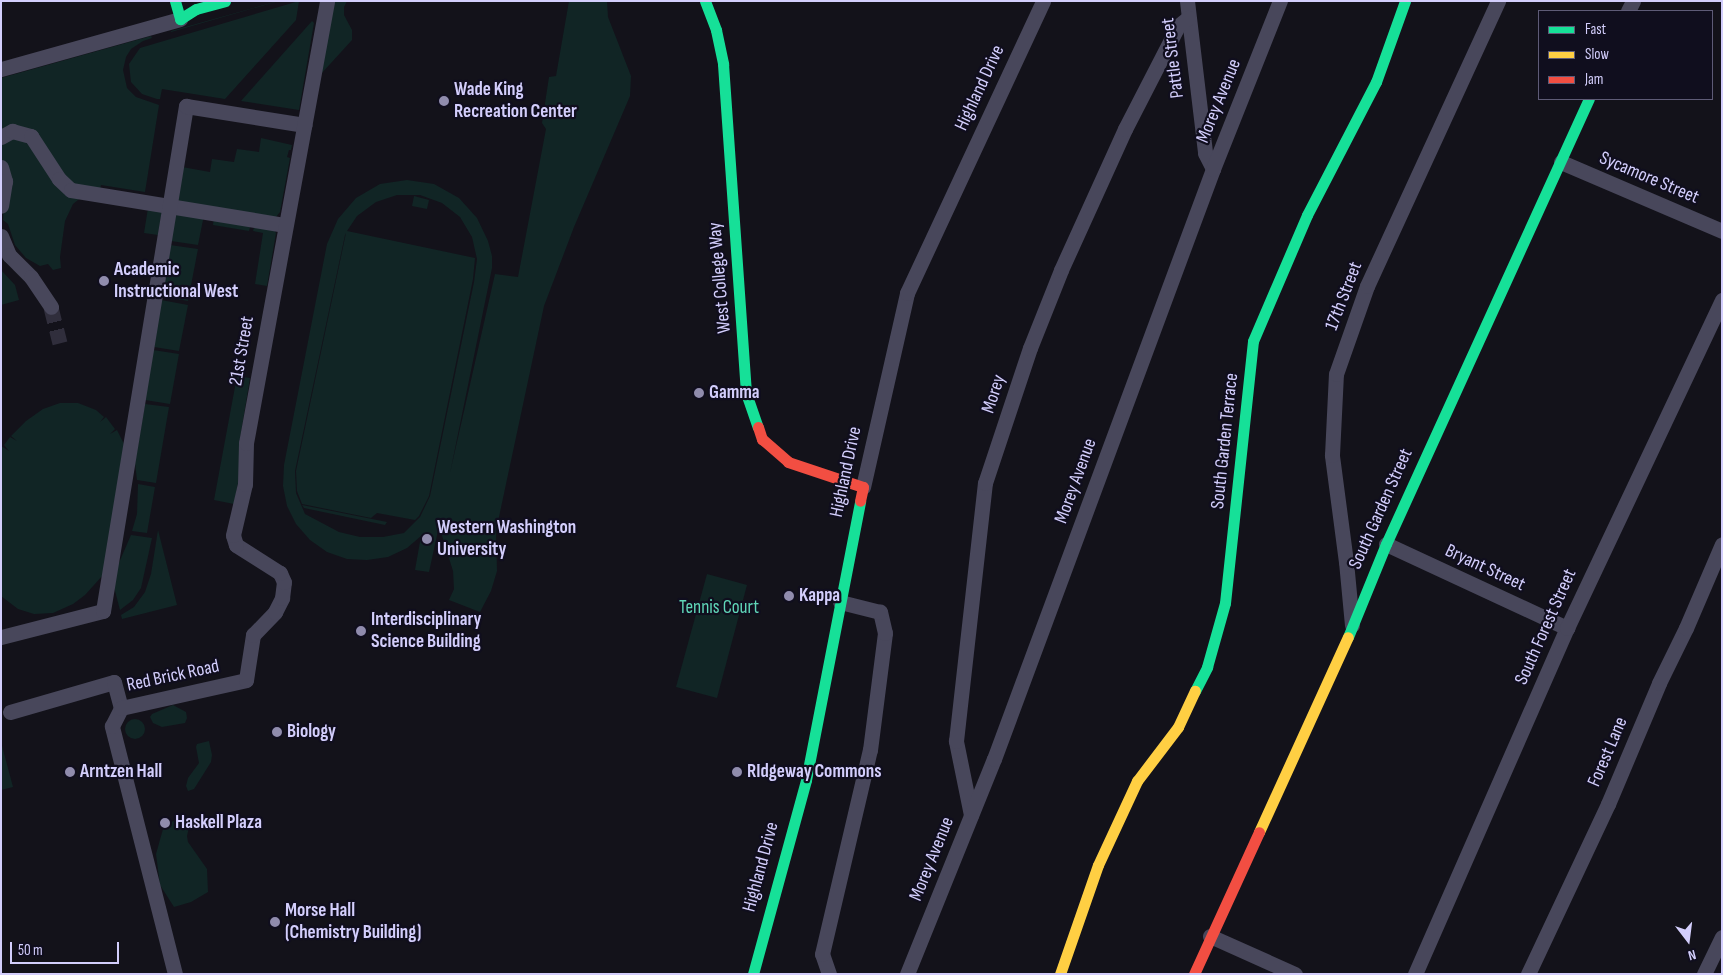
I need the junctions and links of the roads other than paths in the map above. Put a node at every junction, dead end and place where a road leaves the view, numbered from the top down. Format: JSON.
{"nodes":[{"id":1,"x":175,"y":1,"type":"edge"},
{"id":2,"x":225,"y":1,"type":"edge"},
{"id":3,"x":327,"y":1,"type":"edge"},
{"id":4,"x":705,"y":1,"type":"edge"},
{"id":5,"x":1043,"y":1,"type":"edge"},
{"id":6,"x":1187,"y":1,"type":"edge"},
{"id":7,"x":1280,"y":1,"type":"edge"},
{"id":8,"x":1405,"y":1,"type":"edge"},
{"id":9,"x":1498,"y":1,"type":"edge"},
{"id":10,"x":195,"y":5,"type":"edge"},
{"id":11,"x":1188,"y":18,"type":"junction"},
{"id":12,"x":180,"y":19,"type":"junction"},
{"id":13,"x":1,"y":69,"type":"edge"},
{"id":14,"x":1589,"y":100,"type":"edge"},
{"id":15,"x":304,"y":125,"type":"junction"},
{"id":16,"x":1,"y":137,"type":"edge"},
{"id":17,"x":1561,"y":162,"type":"junction"},
{"id":18,"x":1,"y":167,"type":"edge"},
{"id":19,"x":1213,"y":169,"type":"junction"},
{"id":20,"x":1,"y":206,"type":"edge"},
{"id":21,"x":169,"y":207,"type":"junction"},
{"id":22,"x":285,"y":225,"type":"junction"},
{"id":23,"x":1722,"y":231,"type":"edge"},
{"id":24,"x":1,"y":236,"type":"edge"},
{"id":25,"x":1722,"y":300,"type":"edge"},
{"id":26,"x":51,"y":307,"type":"tunnel mouth"},
{"id":27,"x":863,"y":487,"type":"junction"},
{"id":28,"x":238,"y":515,"type":"joint"},
{"id":29,"x":1386,"y":544,"type":"junction"},
{"id":30,"x":1722,"y":544,"type":"edge"},
{"id":31,"x":840,"y":602,"type":"junction"},
{"id":32,"x":1567,"y":628,"type":"junction"},
{"id":33,"x":1352,"y":629,"type":"junction"},
{"id":34,"x":1,"y":637,"type":"edge"},
{"id":35,"x":121,"y":708,"type":"junction"},
{"id":36,"x":10,"y":712,"type":"dead end"},
{"id":37,"x":971,"y":815,"type":"junction"},
{"id":38,"x":1210,"y":936,"type":"junction"},
{"id":39,"x":1722,"y":937,"type":"edge"},
{"id":40,"x":175,"y":974,"type":"edge"},
{"id":41,"x":754,"y":974,"type":"edge"},
{"id":42,"x":829,"y":974,"type":"edge"},
{"id":43,"x":907,"y":974,"type":"edge"},
{"id":44,"x":1060,"y":974,"type":"edge"},
{"id":45,"x":1194,"y":974,"type":"edge"},
{"id":46,"x":1295,"y":974,"type":"edge"},
{"id":47,"x":1415,"y":974,"type":"edge"},
{"id":48,"x":1528,"y":974,"type":"edge"},
{"id":49,"x":1704,"y":974,"type":"edge"}],
"edges":[{"from":1,"to":12,"type":"street"},
{"from":2,"to":10,"type":"street"},
{"from":3,"to":15,"type":"street","name":"21st Street"},
{"from":4,"to":27,"type":"street","name":"West College Way"},
{"from":5,"to":27,"type":"street","name":"Highland Drive"},
{"from":6,"to":11,"type":"street","name":"Pattle Street"},
{"from":7,"to":19,"type":"street","name":"Morey Avenue"},
{"from":8,"to":44,"type":"street","name":"South Garden Terrace"},
{"from":9,"to":33,"type":"street","name":"17th Street"},
{"from":10,"to":12,"type":"street"},
{"from":11,"to":19,"type":"street","name":"Pattle Street"},
{"from":11,"to":37,"type":"street","name":"Morey"},
{"from":12,"to":13,"type":"street"},
{"from":14,"to":17,"type":"street","name":"South Garden Street"},
{"from":15,"to":21,"type":"street"},
{"from":15,"to":22,"type":"street","name":"21st Street"},
{"from":16,"to":21,"type":"street"},
{"from":17,"to":23,"type":"street","name":"Sycamore Street"},
{"from":17,"to":29,"type":"street","name":"South Garden Street"},
{"from":18,"to":20,"type":"street"},
{"from":19,"to":37,"type":"street","name":"Morey Avenue"},
{"from":21,"to":22,"type":"street"},
{"from":21,"to":34,"type":"street"},
{"from":22,"to":28,"type":"street","name":"21st Street"},
{"from":24,"to":26,"type":"street"},
{"from":25,"to":32,"type":"street","name":"South Forest Street"},
{"from":27,"to":31,"type":"street","name":"Highland Drive"},
{"from":28,"to":35,"type":"street","name":"Red Brick Road"},
{"from":29,"to":32,"type":"street","name":"Bryant Street"},
{"from":29,"to":33,"type":"street","name":"South Garden Street"},
{"from":30,"to":48,"type":"street","name":"Forest Lane"},
{"from":31,"to":41,"type":"street","name":"Highland Drive"},
{"from":31,"to":42,"type":"street"},
{"from":32,"to":47,"type":"street","name":"South Forest Street"},
{"from":33,"to":38,"type":"street","name":"South Garden Street"},
{"from":35,"to":36,"type":"street"},
{"from":35,"to":40,"type":"street","name":"Red Brick Road"},
{"from":37,"to":43,"type":"street","name":"Morey Avenue"},
{"from":38,"to":45,"type":"street","name":"South Garden Street"},
{"from":38,"to":46,"type":"street"},
{"from":39,"to":49,"type":"street"}]}
